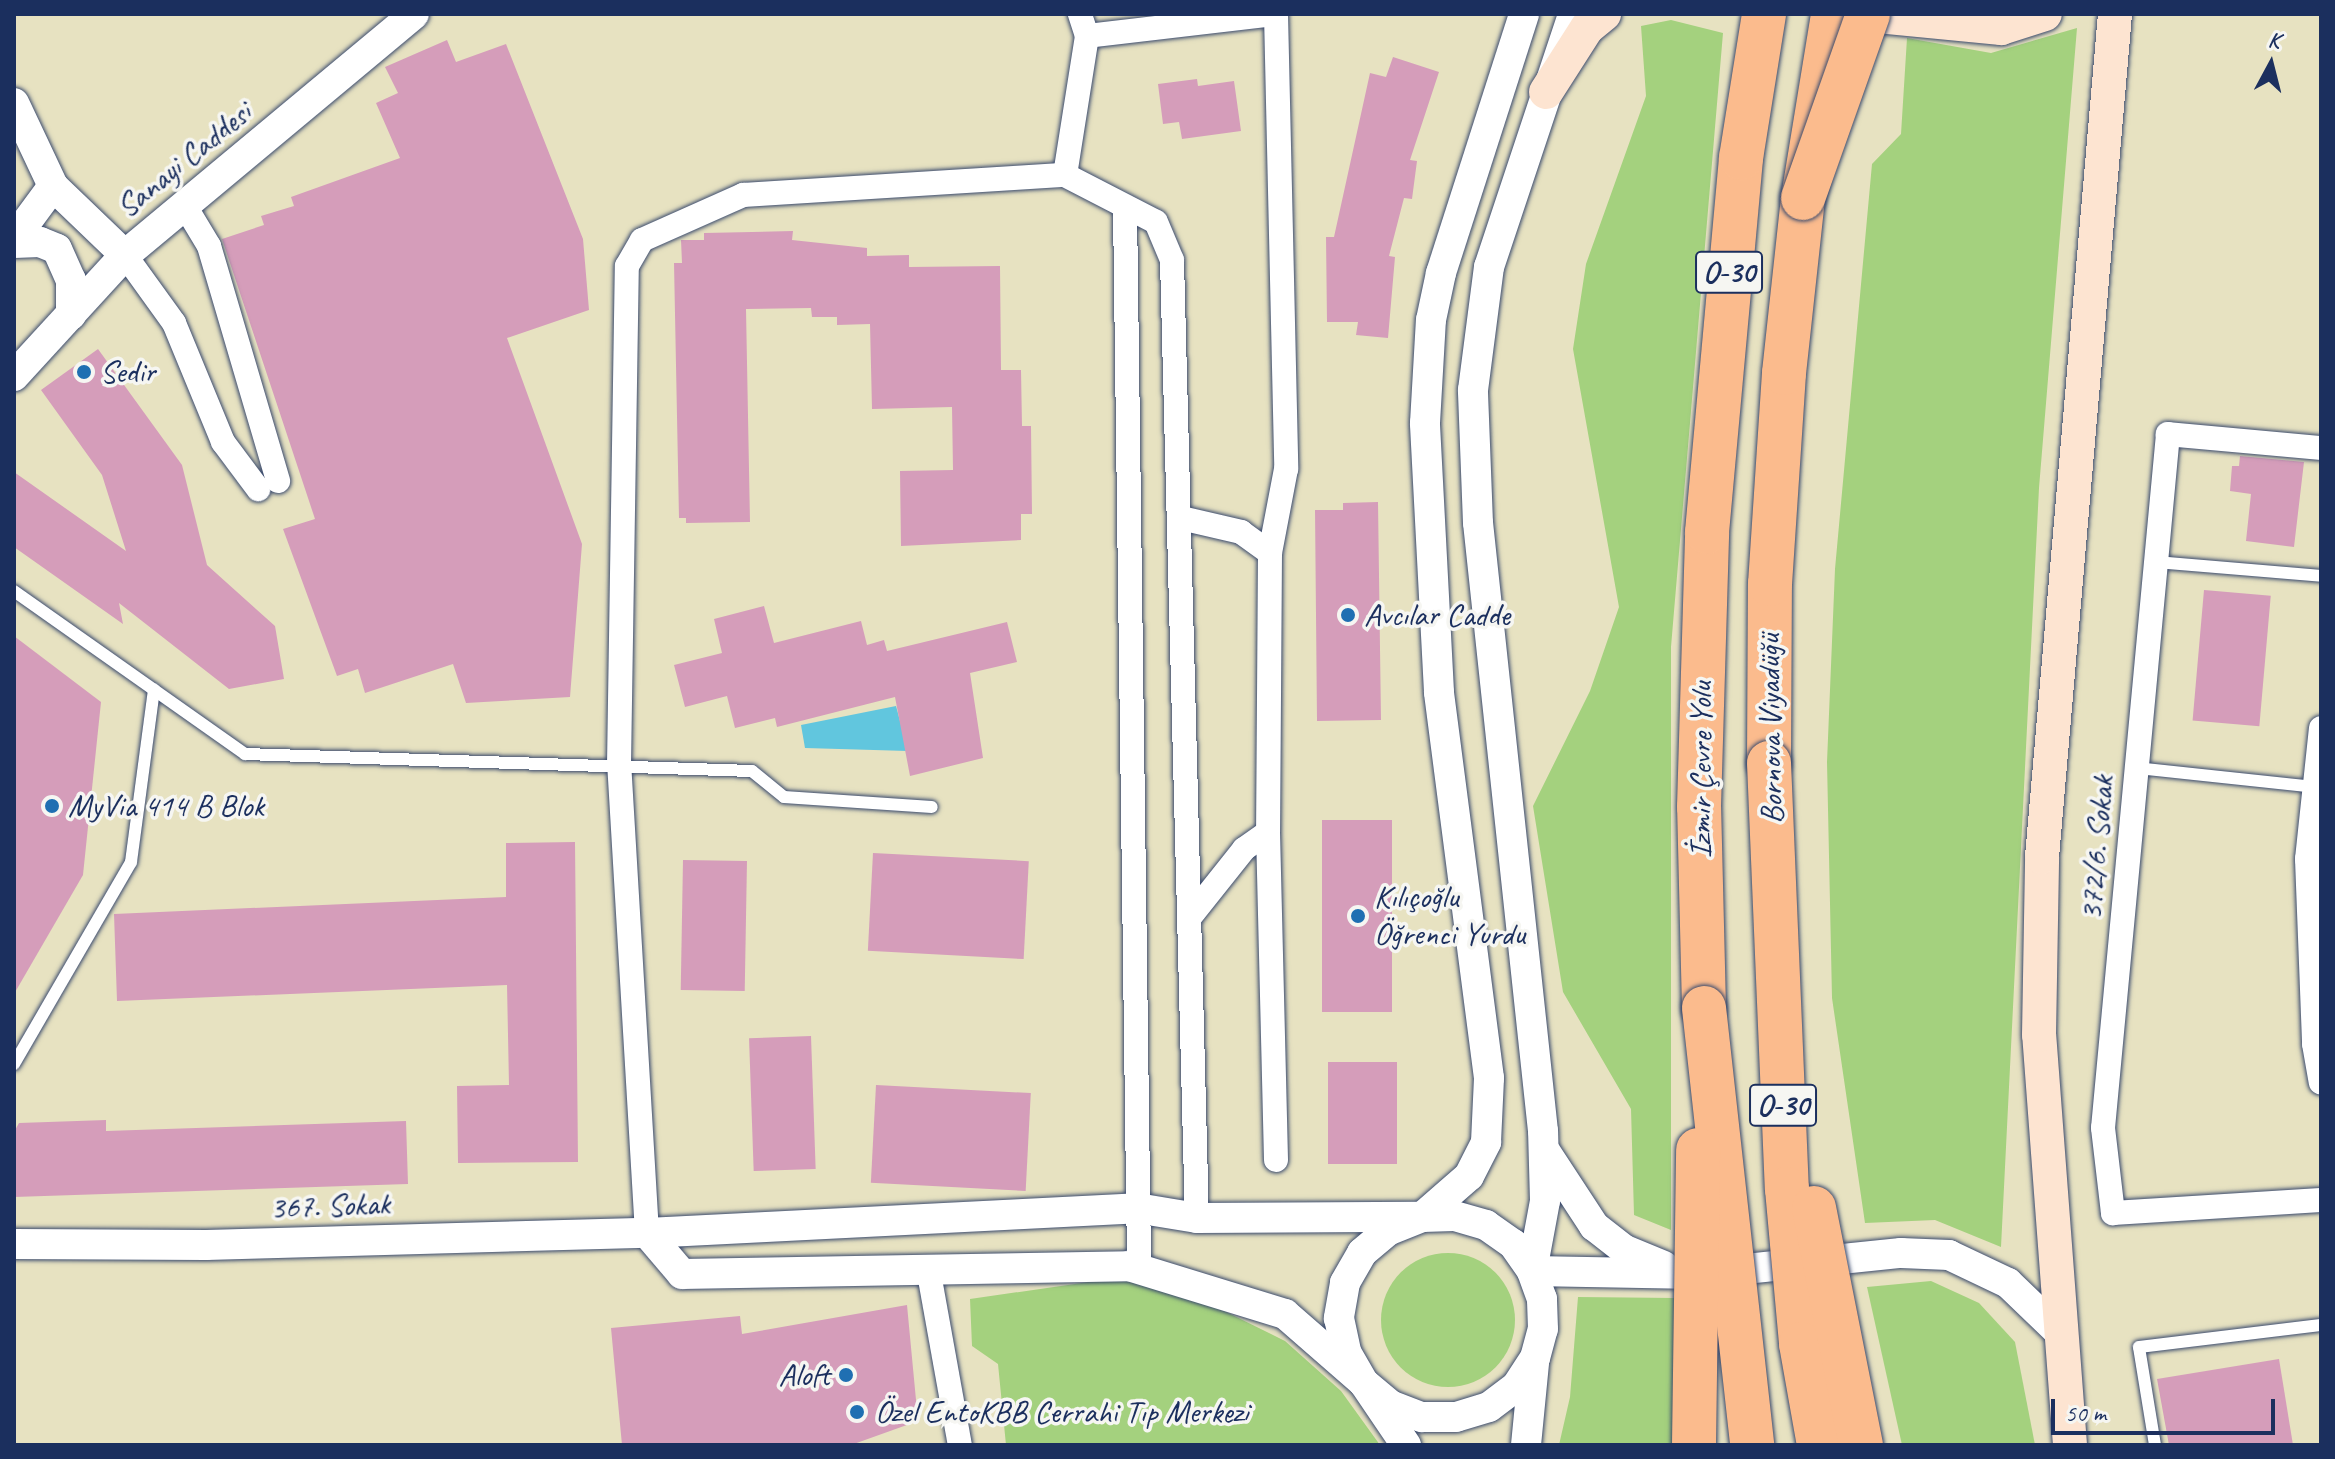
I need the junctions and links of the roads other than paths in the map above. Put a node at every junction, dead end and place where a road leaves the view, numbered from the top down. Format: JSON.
{"nodes":[{"id":1,"x":414,"y":14,"type":"edge"},
{"id":2,"x":1276,"y":14,"type":"edge"},
{"id":3,"x":1524,"y":14,"type":"edge"},
{"id":4,"x":1573,"y":14,"type":"edge"},
{"id":5,"x":1604,"y":14,"type":"edge"},
{"id":6,"x":1764,"y":14,"type":"edge"},
{"id":7,"x":1833,"y":14,"type":"edge"},
{"id":8,"x":1857,"y":14,"type":"edge"},
{"id":9,"x":1868,"y":14,"type":"edge"},
{"id":10,"x":2045,"y":14,"type":"edge"},
{"id":11,"x":2115,"y":14,"type":"edge"},
{"id":12,"x":1084,"y":25,"type":"edge"},
{"id":13,"x":1546,"y":92,"type":"junction"},
{"id":14,"x":14,"y":103,"type":"edge"},
{"id":15,"x":1065,"y":175,"type":"junction"},
{"id":16,"x":53,"y":186,"type":"junction"},
{"id":17,"x":1803,"y":198,"type":"junction"},
{"id":18,"x":185,"y":206,"type":"junction"},
{"id":19,"x":1125,"y":207,"type":"junction"},
{"id":20,"x":14,"y":241,"type":"edge"},
{"id":21,"x":125,"y":255,"type":"junction"},
{"id":22,"x":71,"y":315,"type":"junction"},
{"id":23,"x":14,"y":376,"type":"edge"},
{"id":24,"x":2321,"y":448,"type":"edge"},
{"id":25,"x":1181,"y":518,"type":"junction"},
{"id":26,"x":1270,"y":553,"type":"junction"},
{"id":27,"x":2156,"y":562,"type":"junction"},
{"id":28,"x":2321,"y":576,"type":"edge"},
{"id":29,"x":14,"y":591,"type":"edge"},
{"id":30,"x":154,"y":690,"type":"junction"},
{"id":31,"x":2321,"y":728,"type":"edge"},
{"id":32,"x":619,"y":765,"type":"junction"},
{"id":33,"x":2137,"y":768,"type":"junction"},
{"id":34,"x":2315,"y":787,"type":"junction"},
{"id":35,"x":932,"y":807,"type":"dead end"},
{"id":36,"x":1268,"y":832,"type":"junction"},
{"id":37,"x":1190,"y":917,"type":"junction"},
{"id":38,"x":1704,"y":1008,"type":"junction"},
{"id":39,"x":1778,"y":1013,"type":"junction"},
{"id":40,"x":14,"y":1064,"type":"edge"},
{"id":41,"x":2321,"y":1082,"type":"edge"},
{"id":42,"x":1543,"y":1149,"type":"junction"},
{"id":43,"x":1276,"y":1160,"type":"dead end"},
{"id":44,"x":2321,"y":1200,"type":"edge"},
{"id":45,"x":1137,"y":1208,"type":"junction"},
{"id":46,"x":1422,"y":1217,"type":"junction"},
{"id":47,"x":1197,"y":1218,"type":"junction"},
{"id":48,"x":647,"y":1233,"type":"junction"},
{"id":49,"x":14,"y":1244,"type":"edge"},
{"id":50,"x":928,"y":1268,"type":"junction"},
{"id":51,"x":1139,"y":1269,"type":"junction"},
{"id":52,"x":1532,"y":1271,"type":"junction"},
{"id":53,"x":1697,"y":1274,"type":"junction"},
{"id":54,"x":2321,"y":1325,"type":"edge"},
{"id":55,"x":2061,"y":1334,"type":"junction"},
{"id":56,"x":1535,"y":1358,"type":"junction"},
{"id":57,"x":1364,"y":1383,"type":"junction"},
{"id":58,"x":960,"y":1445,"type":"edge"},
{"id":59,"x":1406,"y":1445,"type":"edge"},
{"id":60,"x":1526,"y":1445,"type":"edge"},
{"id":61,"x":1694,"y":1445,"type":"edge"},
{"id":62,"x":1752,"y":1445,"type":"edge"},
{"id":63,"x":1819,"y":1445,"type":"edge"},
{"id":64,"x":1861,"y":1445,"type":"edge"},
{"id":65,"x":2070,"y":1445,"type":"edge"},
{"id":66,"x":2155,"y":1445,"type":"edge"}],
"edges":[{"from":1,"to":18,"type":"street","name":"Sanayi Caddesi"},
{"from":2,"to":12,"type":"street"},
{"from":2,"to":26,"type":"street"},
{"from":3,"to":46,"type":"street"},
{"from":4,"to":13,"type":"street"},
{"from":5,"to":13,"type":"main road"},
{"from":6,"to":38,"type":"highway","name":"İzmir Çevre Yolu","number":"O-30"},
{"from":7,"to":17,"type":"highway","name":"Bornova Viyadüğü","number":"O-30","bridge":true},
{"from":8,"to":10,"type":"main road"},
{"from":9,"to":17,"type":"highway","bridge":true},
{"from":11,"to":55,"type":"main road"},
{"from":12,"to":15,"type":"street"},
{"from":13,"to":42,"type":"street"},
{"from":14,"to":16,"type":"street"},
{"from":15,"to":19,"type":"street"},
{"from":15,"to":32,"type":"street"},
{"from":16,"to":20,"type":"street"},
{"from":16,"to":21,"type":"street"},
{"from":17,"to":39,"type":"highway","name":"Bornova Viyadüğü","number":"O-30","bridge":true},
{"from":18,"to":21,"type":"street","name":"Sanayi Caddesi"},
{"from":18,"to":21,"type":"street"},
{"from":19,"to":25,"type":"street"},
{"from":19,"to":45,"type":"street"},
{"from":20,"to":22,"type":"street"},
{"from":21,"to":22,"type":"street","name":"Sanayi Caddesi"},
{"from":22,"to":23,"type":"street","name":"Sanayi Caddesi"},
{"from":24,"to":27,"type":"street","name":"372/6. Sokak"},
{"from":25,"to":26,"type":"street"},
{"from":25,"to":37,"type":"street"},
{"from":26,"to":36,"type":"street"},
{"from":27,"to":28,"type":"lane"},
{"from":27,"to":33,"type":"street","name":"372/6. Sokak"},
{"from":29,"to":30,"type":"lane"},
{"from":30,"to":32,"type":"lane"},
{"from":30,"to":40,"type":"lane"},
{"from":31,"to":34,"type":"street"},
{"from":32,"to":35,"type":"lane"},
{"from":32,"to":48,"type":"street"},
{"from":33,"to":34,"type":"lane"},
{"from":33,"to":44,"type":"street","name":"372/6. Sokak"},
{"from":34,"to":41,"type":"street"},
{"from":36,"to":37,"type":"street"},
{"from":36,"to":43,"type":"street"},
{"from":37,"to":47,"type":"street"},
{"from":38,"to":61,"type":"highway","bridge":true},
{"from":38,"to":62,"type":"highway","number":"O-30","bridge":true},
{"from":39,"to":63,"type":"highway","name":"Bornova Viyadüğü","number":"O-30","bridge":true},
{"from":39,"to":64,"type":"highway","bridge":true},
{"from":42,"to":52,"type":"street"},
{"from":42,"to":53,"type":"street"},
{"from":45,"to":47,"type":"street","name":"367. Sokak"},
{"from":45,"to":48,"type":"street","name":"367. Sokak"},
{"from":45,"to":51,"type":"street"},
{"from":46,"to":47,"type":"street","name":"367. Sokak"},
{"from":46,"to":52,"type":"street"},
{"from":46,"to":57,"type":"street"},
{"from":48,"to":49,"type":"street","name":"367. Sokak"},
{"from":48,"to":50,"type":"street"},
{"from":50,"to":51,"type":"street"},
{"from":50,"to":58,"type":"street"},
{"from":51,"to":57,"type":"street"},
{"from":52,"to":53,"type":"street"},
{"from":52,"to":56,"type":"street"},
{"from":53,"to":55,"type":"street"},
{"from":54,"to":66,"type":"lane"},
{"from":55,"to":65,"type":"main road"},
{"from":56,"to":57,"type":"street"},
{"from":56,"to":60,"type":"street"},
{"from":57,"to":59,"type":"street"}]}
